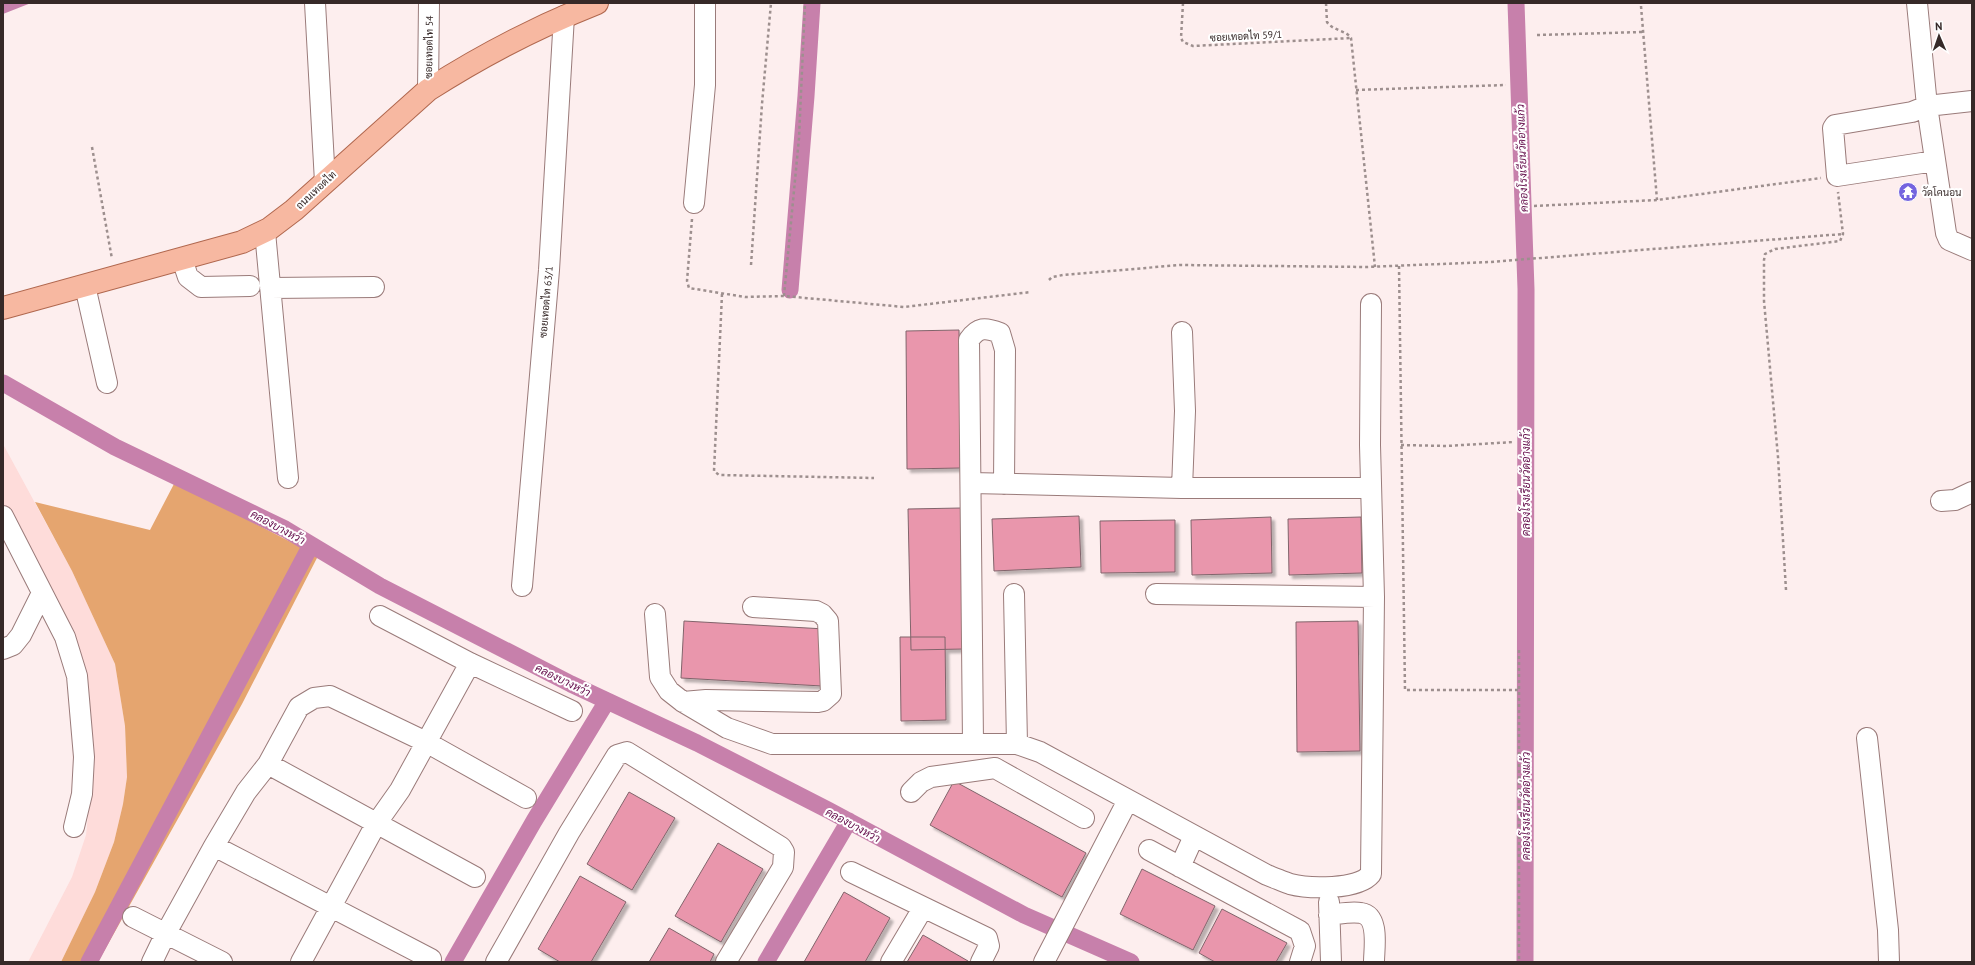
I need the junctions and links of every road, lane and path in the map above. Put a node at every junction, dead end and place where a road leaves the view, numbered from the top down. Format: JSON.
{"nodes":[{"id":1,"x":316,"y":3,"type":"edge"},
{"id":2,"x":429,"y":3,"type":"edge"},
{"id":3,"x":597,"y":3,"type":"edge"},
{"id":4,"x":705,"y":3,"type":"edge"},
{"id":5,"x":771,"y":3,"type":"edge"},
{"id":6,"x":805,"y":3,"type":"edge"},
{"id":7,"x":1182,"y":3,"type":"edge"},
{"id":8,"x":1326,"y":3,"type":"edge"},
{"id":9,"x":1917,"y":3,"type":"edge"},
{"id":10,"x":1641,"y":6,"type":"dead end"},
{"id":11,"x":564,"y":16,"type":"junction"},
{"id":12,"x":1643,"y":32,"type":"junction"},
{"id":13,"x":1537,"y":35,"type":"dead end"},
{"id":14,"x":1351,"y":38,"type":"junction"},
{"id":15,"x":1506,"y":85,"type":"dead end"},
{"id":16,"x":428,"y":90,"type":"junction"},
{"id":17,"x":1356,"y":90,"type":"junction"},
{"id":18,"x":1972,"y":101,"type":"edge"},
{"id":19,"x":1927,"y":106,"type":"junction"},
{"id":20,"x":92,"y":147,"type":"dead end"},
{"id":21,"x":1935,"y":161,"type":"junction"},
{"id":22,"x":1837,"y":176,"type":"junction"},
{"id":23,"x":325,"y":182,"type":"junction"},
{"id":24,"x":1657,"y":200,"type":"junction"},
{"id":25,"x":694,"y":203,"type":"joint"},
{"id":26,"x":1534,"y":206,"type":"dead end"},
{"id":27,"x":265,"y":232,"type":"junction"},
{"id":28,"x":1843,"y":234,"type":"junction"},
{"id":29,"x":1970,"y":244,"type":"edge"},
{"id":30,"x":182,"y":259,"type":"junction"},
{"id":31,"x":751,"y":265,"type":"dead end"},
{"id":32,"x":1399,"y":266,"type":"junction"},
{"id":33,"x":1375,"y":267,"type":"junction"},
{"id":34,"x":116,"y":277,"type":"junction"},
{"id":35,"x":1049,"y":280,"type":"dead end"},
{"id":36,"x":85,"y":286,"type":"junction"},
{"id":37,"x":250,"y":286,"type":"dead end"},
{"id":38,"x":374,"y":287,"type":"dead end"},
{"id":39,"x":270,"y":288,"type":"junction"},
{"id":40,"x":1031,"y":292,"type":"dead end"},
{"id":41,"x":722,"y":294,"type":"junction"},
{"id":42,"x":784,"y":296,"type":"junction"},
{"id":43,"x":1371,"y":304,"type":"dead end"},
{"id":44,"x":3,"y":308,"type":"edge"},
{"id":45,"x":1182,"y":332,"type":"dead end"},
{"id":46,"x":107,"y":383,"type":"dead end"},
{"id":47,"x":1514,"y":442,"type":"dead end"},
{"id":48,"x":1401,"y":445,"type":"junction"},
{"id":49,"x":288,"y":478,"type":"dead end"},
{"id":50,"x":874,"y":478,"type":"dead end"},
{"id":51,"x":971,"y":483,"type":"junction"},
{"id":52,"x":1004,"y":484,"type":"junction"},
{"id":53,"x":1182,"y":488,"type":"junction"},
{"id":54,"x":1371,"y":488,"type":"junction"},
{"id":55,"x":1972,"y":492,"type":"edge"},
{"id":56,"x":1941,"y":501,"type":"dead end"},
{"id":57,"x":3,"y":516,"type":"edge"},
{"id":58,"x":522,"y":586,"type":"dead end"},
{"id":59,"x":1786,"y":590,"type":"dead end"},
{"id":60,"x":42,"y":593,"type":"junction"},
{"id":61,"x":1014,"y":594,"type":"dead end"},
{"id":62,"x":1156,"y":594,"type":"dead end"},
{"id":63,"x":1374,"y":597,"type":"junction"},
{"id":64,"x":753,"y":607,"type":"dead end"},
{"id":65,"x":655,"y":614,"type":"dead end"},
{"id":66,"x":380,"y":616,"type":"dead end"},
{"id":67,"x":3,"y":649,"type":"edge"},
{"id":68,"x":1519,"y":650,"type":"dead end"},
{"id":69,"x":470,"y":663,"type":"junction"},
{"id":70,"x":1518,"y":690,"type":"junction"},
{"id":71,"x":683,"y":702,"type":"junction"},
{"id":72,"x":572,"y":711,"type":"dead end"},
{"id":73,"x":1867,"y":738,"type":"dead end"},
{"id":74,"x":426,"y":742,"type":"junction"},
{"id":75,"x":973,"y":743,"type":"junction"},
{"id":76,"x":997,"y":743,"type":"junction"},
{"id":77,"x":1017,"y":744,"type":"junction"},
{"id":78,"x":268,"y":764,"type":"junction"},
{"id":79,"x":995,"y":768,"type":"junction"},
{"id":80,"x":912,"y":792,"type":"dead end"},
{"id":81,"x":526,"y":798,"type":"dead end"},
{"id":82,"x":1128,"y":800,"type":"junction"},
{"id":83,"x":1084,"y":818,"type":"dead end"},
{"id":84,"x":376,"y":824,"type":"junction"},
{"id":85,"x":74,"y":827,"type":"dead end"},
{"id":86,"x":1194,"y":836,"type":"junction"},
{"id":87,"x":214,"y":846,"type":"junction"},
{"id":88,"x":1149,"y":850,"type":"dead end"},
{"id":89,"x":1180,"y":867,"type":"junction"},
{"id":90,"x":851,"y":872,"type":"dead end"},
{"id":91,"x":475,"y":877,"type":"dead end"},
{"id":92,"x":1329,"y":887,"type":"junction"},
{"id":93,"x":331,"y":907,"type":"junction"},
{"id":94,"x":923,"y":908,"type":"junction"},
{"id":95,"x":1329,"y":915,"type":"junction"},
{"id":96,"x":133,"y":917,"type":"dead end"},
{"id":97,"x":166,"y":933,"type":"junction"},
{"id":98,"x":1049,"y":954,"type":"edge"},
{"id":99,"x":431,"y":959,"type":"dead end"},
{"id":100,"x":152,"y":962,"type":"edge"},
{"id":101,"x":222,"y":962,"type":"edge"},
{"id":102,"x":301,"y":962,"type":"edge"},
{"id":103,"x":496,"y":962,"type":"edge"},
{"id":104,"x":726,"y":962,"type":"edge"},
{"id":105,"x":891,"y":962,"type":"edge"},
{"id":106,"x":980,"y":962,"type":"edge"},
{"id":107,"x":1300,"y":962,"type":"edge"},
{"id":108,"x":1331,"y":962,"type":"edge"},
{"id":109,"x":1374,"y":962,"type":"edge"},
{"id":110,"x":1519,"y":962,"type":"edge"},
{"id":111,"x":1889,"y":962,"type":"edge"}],
"edges":[{"from":1,"to":23,"type":"street"},
{"from":2,"to":16,"type":"street","name":"ซอยเทอดไท 54"},
{"from":3,"to":11,"type":"main road","name":"ถนนเทอดไท"},
{"from":4,"to":25,"type":"street"},
{"from":5,"to":31,"type":"path"},
{"from":6,"to":42,"type":"path"},
{"from":7,"to":14,"type":"path","name":"ซอยเทอดไท 59/1"},
{"from":8,"to":14,"type":"path"},
{"from":9,"to":19,"type":"street"},
{"from":10,"to":12,"type":"path"},
{"from":11,"to":16,"type":"main road","name":"ถนนเทอดไท"},
{"from":11,"to":58,"type":"street","name":"ซอยเทอดไท 63/1"},
{"from":12,"to":13,"type":"path"},
{"from":12,"to":24,"type":"path"},
{"from":14,"to":17,"type":"path"},
{"from":15,"to":17,"type":"path"},
{"from":16,"to":23,"type":"main road","name":"ถนนเทอดไท"},
{"from":17,"to":33,"type":"path"},
{"from":18,"to":19,"type":"street"},
{"from":19,"to":21,"type":"street"},
{"from":19,"to":22,"type":"street"},
{"from":20,"to":34,"type":"path"},
{"from":21,"to":22,"type":"street"},
{"from":21,"to":29,"type":"street"},
{"from":22,"to":24,"type":"path"},
{"from":22,"to":28,"type":"path"},
{"from":23,"to":27,"type":"main road","name":"ถนนเทอดไท"},
{"from":24,"to":26,"type":"path"},
{"from":25,"to":41,"type":"path"},
{"from":27,"to":30,"type":"main road","name":"ถนนเทอดไท"},
{"from":27,"to":39,"type":"street"},
{"from":28,"to":32,"type":"path"},
{"from":28,"to":59,"type":"path"},
{"from":30,"to":34,"type":"main road","name":"ถนนเทอดไท"},
{"from":30,"to":37,"type":"street"},
{"from":32,"to":33,"type":"path"},
{"from":32,"to":48,"type":"path"},
{"from":33,"to":35,"type":"path"},
{"from":34,"to":36,"type":"main road","name":"ถนนเทอดไท"},
{"from":36,"to":44,"type":"main road","name":"ถนนเทอดไท"},
{"from":36,"to":46,"type":"street"},
{"from":38,"to":39,"type":"street"},
{"from":39,"to":49,"type":"street"},
{"from":40,"to":42,"type":"path"},
{"from":41,"to":42,"type":"path"},
{"from":41,"to":50,"type":"path"},
{"from":43,"to":54,"type":"street"},
{"from":45,"to":53,"type":"street"},
{"from":47,"to":48,"type":"path"},
{"from":48,"to":70,"type":"path"},
{"from":51,"to":52,"type":"street"},
{"from":51,"to":52,"type":"street"},
{"from":51,"to":75,"type":"street"},
{"from":52,"to":53,"type":"street"},
{"from":53,"to":54,"type":"street"},
{"from":54,"to":63,"type":"street"},
{"from":55,"to":56,"type":"street"},
{"from":57,"to":60,"type":"street"},
{"from":60,"to":67,"type":"street"},
{"from":60,"to":85,"type":"street"},
{"from":61,"to":77,"type":"street"},
{"from":62,"to":63,"type":"street"},
{"from":63,"to":92,"type":"street"},
{"from":64,"to":71,"type":"street"},
{"from":65,"to":71,"type":"street"},
{"from":66,"to":69,"type":"street"},
{"from":68,"to":70,"type":"path"},
{"from":69,"to":72,"type":"street"},
{"from":69,"to":74,"type":"street"},
{"from":70,"to":110,"type":"path"},
{"from":71,"to":75,"type":"street"},
{"from":73,"to":111,"type":"street"},
{"from":74,"to":78,"type":"street"},
{"from":74,"to":81,"type":"street"},
{"from":74,"to":84,"type":"street"},
{"from":75,"to":76,"type":"street"},
{"from":76,"to":77,"type":"street"},
{"from":76,"to":79,"type":"street"},
{"from":77,"to":82,"type":"street"},
{"from":78,"to":84,"type":"street"},
{"from":78,"to":87,"type":"street"},
{"from":79,"to":80,"type":"street"},
{"from":79,"to":83,"type":"street"},
{"from":82,"to":86,"type":"street"},
{"from":82,"to":98,"type":"street"},
{"from":84,"to":91,"type":"street"},
{"from":84,"to":93,"type":"street"},
{"from":86,"to":89,"type":"street"},
{"from":86,"to":92,"type":"street"},
{"from":87,"to":93,"type":"street"},
{"from":87,"to":97,"type":"street"},
{"from":88,"to":89,"type":"street"},
{"from":89,"to":107,"type":"street"},
{"from":90,"to":94,"type":"street"},
{"from":92,"to":95,"type":"street"},
{"from":93,"to":99,"type":"street"},
{"from":93,"to":102,"type":"street"},
{"from":94,"to":105,"type":"street"},
{"from":94,"to":106,"type":"street"},
{"from":95,"to":108,"type":"street"},
{"from":95,"to":109,"type":"street"},
{"from":96,"to":97,"type":"street"},
{"from":97,"to":100,"type":"street"},
{"from":97,"to":101,"type":"street"},
{"from":103,"to":104,"type":"street"}]}
